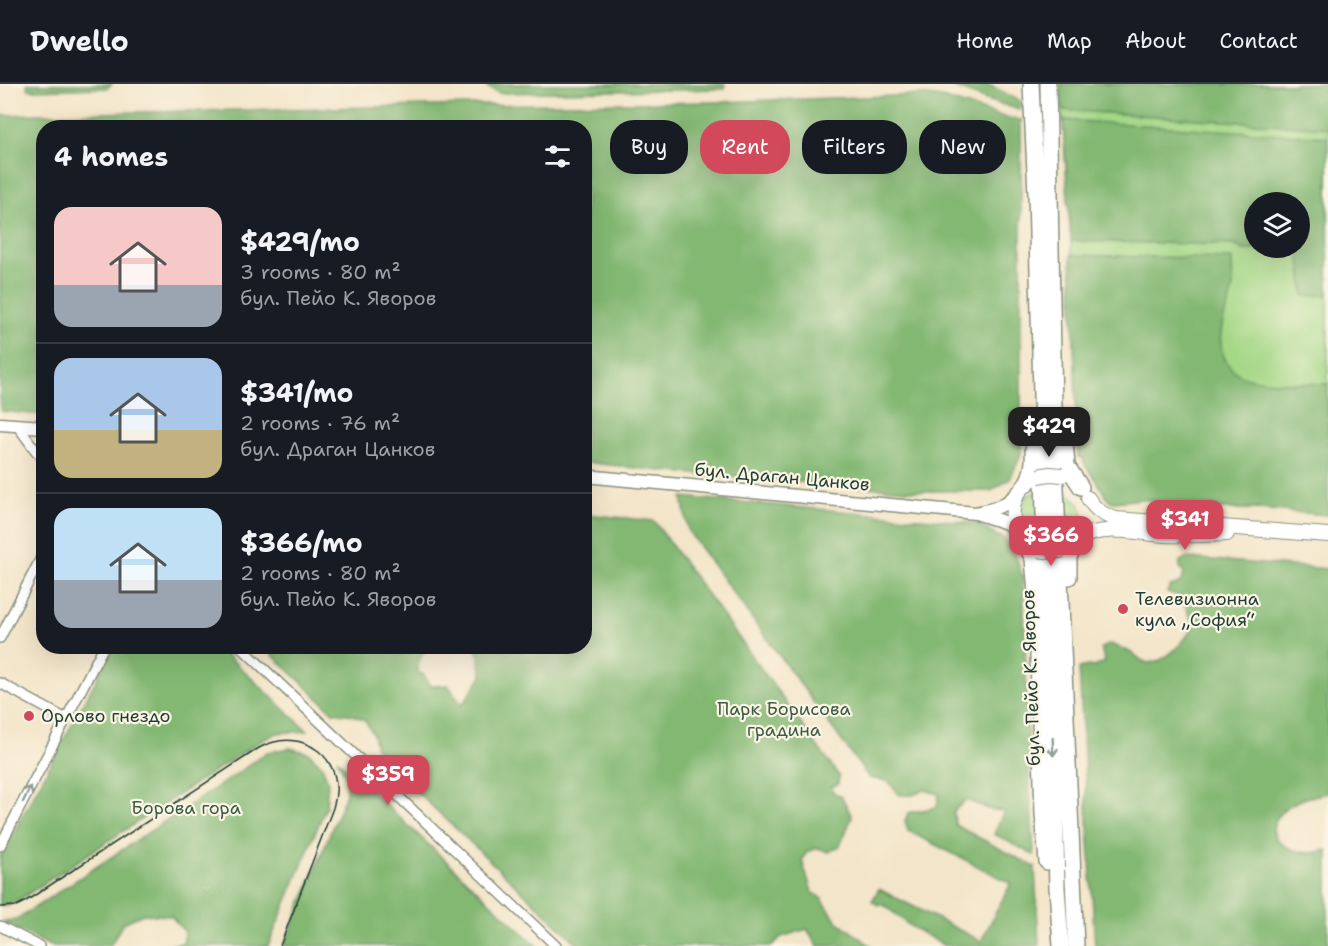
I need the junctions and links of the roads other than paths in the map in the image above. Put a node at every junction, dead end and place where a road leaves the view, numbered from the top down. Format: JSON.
{"nodes":[{"id":1,"x":1031,"y":84,"type":"edge"},
{"id":2,"x":1048,"y":84,"type":"edge"},
{"id":3,"x":1042,"y":141,"type":"junction"},
{"id":4,"x":0,"y":424,"type":"edge"},
{"id":5,"x":17,"y":425,"type":"junction"},
{"id":6,"x":36,"y":426,"type":"edge"},
{"id":7,"x":36,"y":451,"type":"edge"},
{"id":8,"x":592,"y":477,"type":"edge"},
{"id":9,"x":1028,"y":484,"type":"junction"},
{"id":10,"x":1085,"y":492,"type":"junction"},
{"id":11,"x":975,"y":513,"type":"junction"},
{"id":12,"x":1266,"y":531,"type":"junction"},
{"id":13,"x":1328,"y":535,"type":"edge"},
{"id":14,"x":1022,"y":538,"type":"junction"},
{"id":15,"x":1074,"y":544,"type":"junction"},
{"id":16,"x":36,"y":568,"type":"edge"},
{"id":17,"x":0,"y":638,"type":"edge"},
{"id":18,"x":100,"y":654,"type":"edge"},
{"id":19,"x":248,"y":654,"type":"edge"},
{"id":20,"x":0,"y":683,"type":"edge"},
{"id":21,"x":66,"y":719,"type":"junction"},
{"id":22,"x":0,"y":846,"type":"edge"},
{"id":23,"x":0,"y":926,"type":"edge"},
{"id":24,"x":39,"y":946,"type":"edge"},
{"id":25,"x":556,"y":946,"type":"edge"},
{"id":26,"x":1055,"y":946,"type":"edge"},
{"id":27,"x":1061,"y":946,"type":"edge"},
{"id":28,"x":1076,"y":946,"type":"edge"},
{"id":29,"x":1084,"y":946,"type":"edge"}],
"edges":[{"from":1,"to":3,"type":"main road","name":"бул. Пейо К. Яворов"},
{"from":2,"to":3,"type":"main road","name":"бул. Пейо К. Яворов"},
{"from":3,"to":9,"type":"main road"},
{"from":3,"to":10,"type":"main road"},
{"from":3,"to":27,"type":"main road","name":"бул. Пейо К. Яворов","one_way":true},
{"from":3,"to":28,"type":"main road","name":"бул. Пейо К. Яворов"},
{"from":4,"to":5,"type":"street"},
{"from":5,"to":6,"type":"street"},
{"from":5,"to":7,"type":"street"},
{"from":8,"to":11,"type":"street","name":"бул. Драган Цанков"},
{"from":9,"to":10,"type":"main road","bridge":true},
{"from":9,"to":11,"type":"street","name":"бул. Драган Цанков"},
{"from":9,"to":14,"type":"main road"},
{"from":10,"to":12,"type":"main road"},
{"from":10,"to":15,"type":"main road"},
{"from":11,"to":14,"type":"street","name":"бул. Драган Цанков"},
{"from":12,"to":13,"type":"main road"},
{"from":12,"to":15,"type":"main road"},
{"from":14,"to":15,"type":"main road","bridge":true},
{"from":14,"to":26,"type":"main road"},
{"from":15,"to":29,"type":"main road"},
{"from":16,"to":17,"type":"street"},
{"from":18,"to":21,"type":"street"},
{"from":19,"to":25,"type":"street"},
{"from":20,"to":21,"type":"street"},
{"from":22,"to":21,"type":"street","one_way":true},
{"from":23,"to":24,"type":"street"}]}
